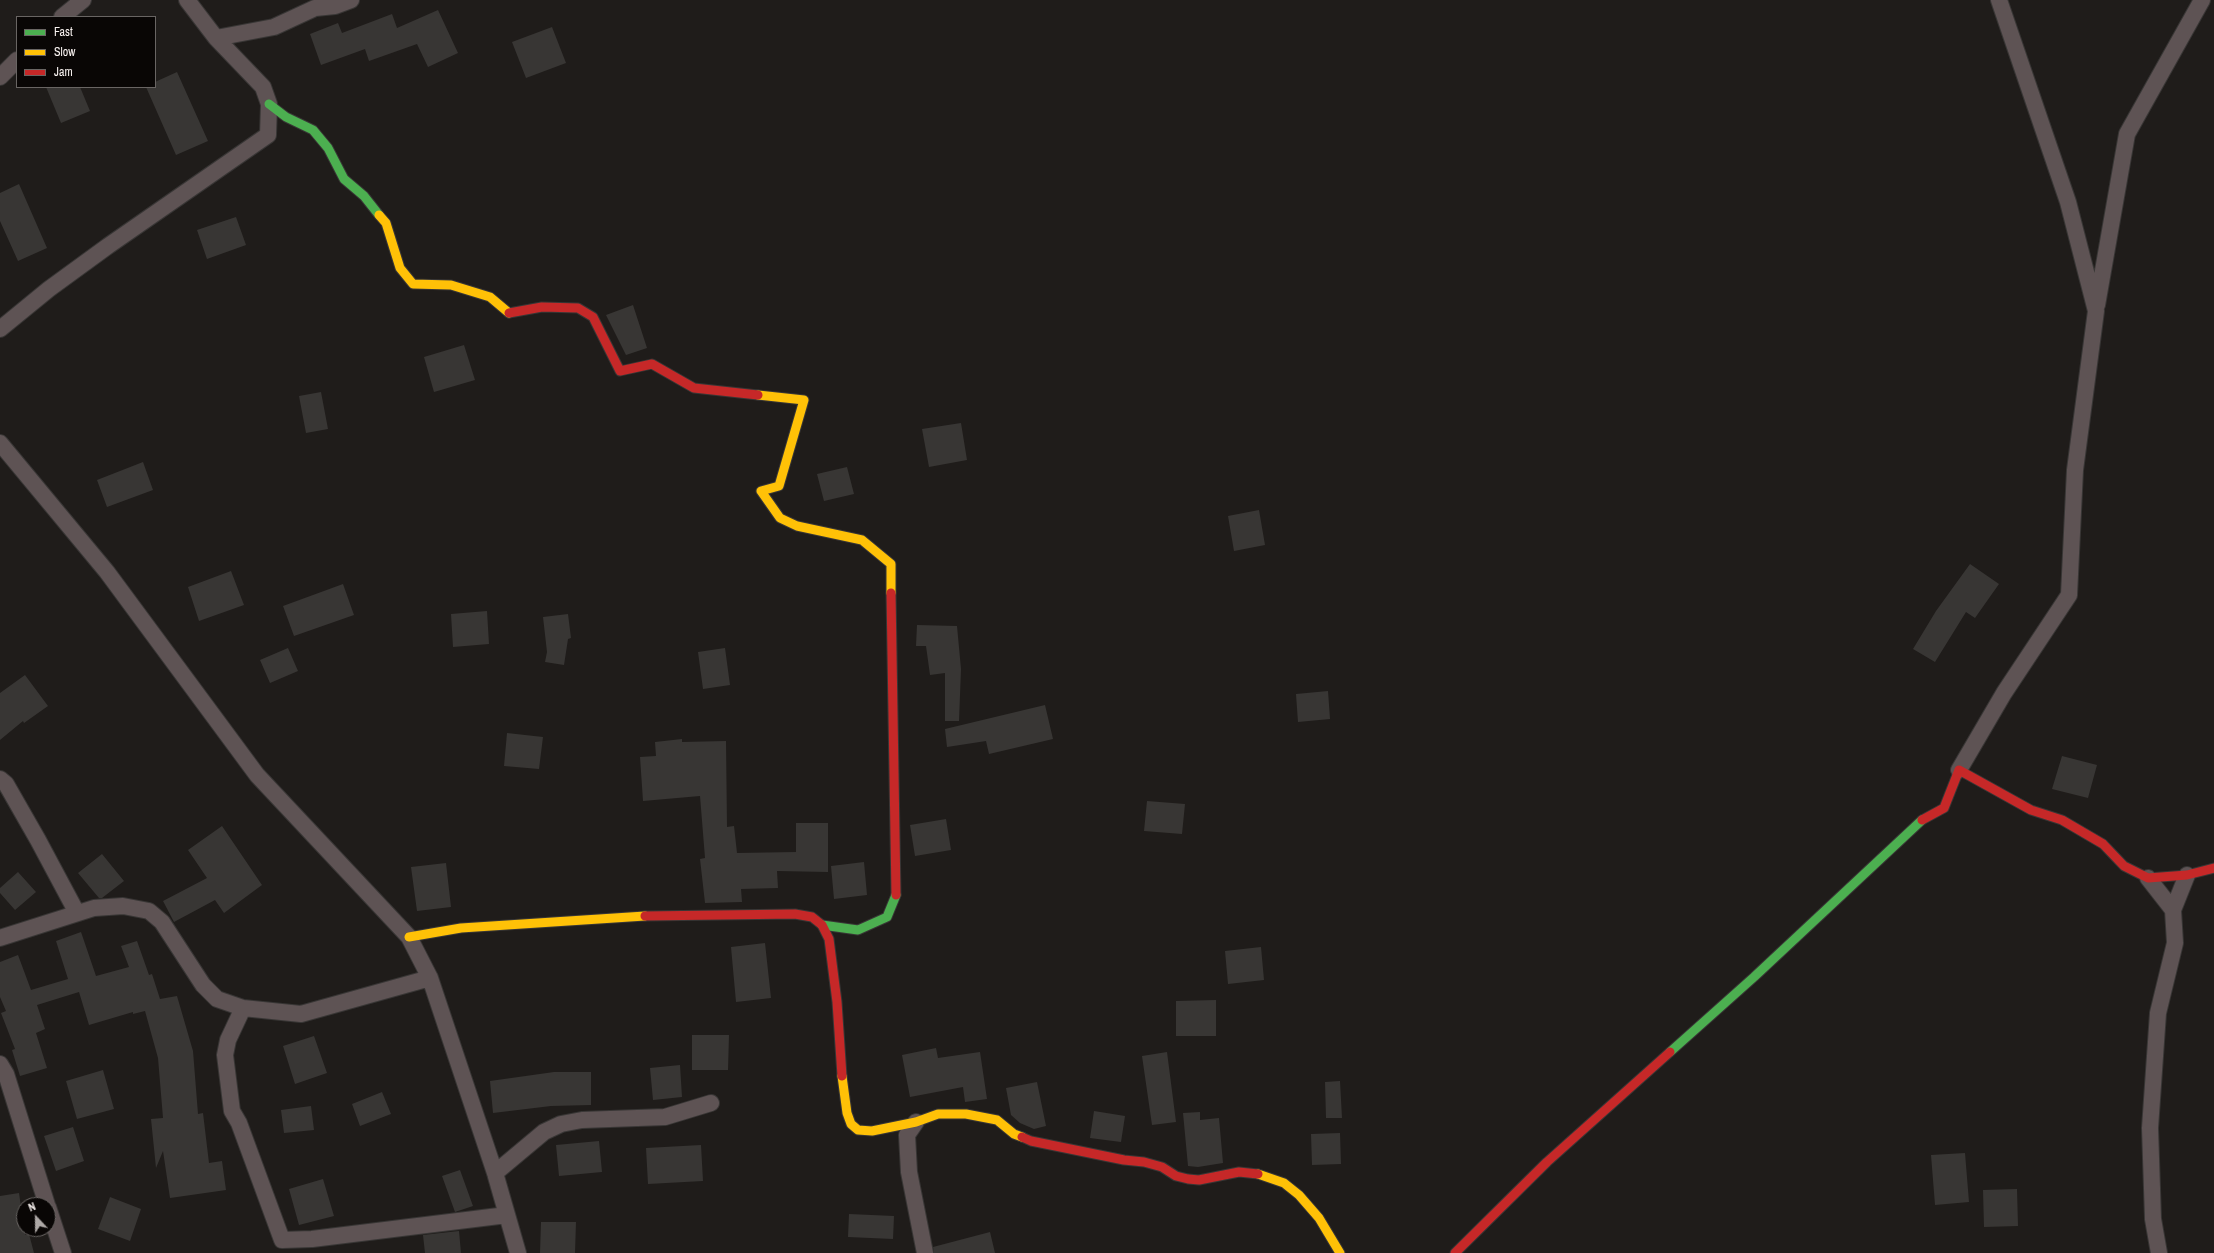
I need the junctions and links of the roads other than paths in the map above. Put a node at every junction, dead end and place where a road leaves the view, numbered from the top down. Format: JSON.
{"nodes":[{"id":1,"x":83,"y":0,"type":"edge"},
{"id":2,"x":187,"y":0,"type":"edge"},
{"id":3,"x":351,"y":0,"type":"edge"},
{"id":4,"x":1999,"y":0,"type":"edge"},
{"id":5,"x":2202,"y":0,"type":"edge"},
{"id":6,"x":63,"y":16,"type":"edge"},
{"id":7,"x":216,"y":38,"type":"junction"},
{"id":8,"x":16,"y":61,"type":"edge"},
{"id":9,"x":0,"y":77,"type":"edge"},
{"id":10,"x":270,"y":104,"type":"junction"},
{"id":11,"x":2096,"y":311,"type":"junction"},
{"id":12,"x":0,"y":330,"type":"edge"},
{"id":13,"x":0,"y":443,"type":"edge"},
{"id":14,"x":1959,"y":770,"type":"junction"},
{"id":15,"x":0,"y":779,"type":"edge"},
{"id":16,"x":2214,"y":868,"type":"edge"},
{"id":17,"x":2187,"y":875,"type":"junction"},
{"id":18,"x":2148,"y":878,"type":"junction"},
{"id":19,"x":2173,"y":910,"type":"junction"},
{"id":20,"x":76,"y":913,"type":"junction"},
{"id":21,"x":822,"y":924,"type":"junction"},
{"id":22,"x":408,"y":937,"type":"junction"},
{"id":23,"x":0,"y":938,"type":"edge"},
{"id":24,"x":430,"y":978,"type":"junction"},
{"id":25,"x":244,"y":1008,"type":"junction"},
{"id":26,"x":0,"y":1064,"type":"edge"},
{"id":27,"x":711,"y":1103,"type":"dead end"},
{"id":28,"x":916,"y":1122,"type":"junction"},
{"id":29,"x":495,"y":1173,"type":"junction"},
{"id":30,"x":45,"y":1197,"type":"edge"},
{"id":31,"x":507,"y":1215,"type":"junction"},
{"id":32,"x":56,"y":1231,"type":"edge"},
{"id":33,"x":281,"y":1246,"type":"edge"},
{"id":34,"x":63,"y":1253,"type":"edge"},
{"id":35,"x":518,"y":1253,"type":"edge"},
{"id":36,"x":925,"y":1253,"type":"edge"},
{"id":37,"x":1340,"y":1253,"type":"edge"},
{"id":38,"x":1455,"y":1253,"type":"edge"},
{"id":39,"x":2159,"y":1253,"type":"edge"}],
"edges":[{"from":1,"to":6,"type":"street"},
{"from":2,"to":7,"type":"street"},
{"from":3,"to":7,"type":"street"},
{"from":4,"to":11,"type":"street"},
{"from":5,"to":11,"type":"street"},
{"from":7,"to":10,"type":"street"},
{"from":8,"to":9,"type":"street"},
{"from":10,"to":12,"type":"street"},
{"from":10,"to":21,"type":"street"},
{"from":11,"to":14,"type":"street"},
{"from":13,"to":22,"type":"street"},
{"from":14,"to":18,"type":"street"},
{"from":14,"to":38,"type":"street"},
{"from":15,"to":20,"type":"street"},
{"from":16,"to":17,"type":"street"},
{"from":17,"to":18,"type":"street"},
{"from":17,"to":19,"type":"street"},
{"from":18,"to":19,"type":"street"},
{"from":19,"to":39,"type":"street"},
{"from":20,"to":23,"type":"street"},
{"from":20,"to":25,"type":"street"},
{"from":21,"to":22,"type":"street"},
{"from":21,"to":28,"type":"street"},
{"from":22,"to":24,"type":"street"},
{"from":24,"to":25,"type":"street"},
{"from":24,"to":29,"type":"street"},
{"from":25,"to":33,"type":"street"},
{"from":26,"to":30,"type":"street"},
{"from":27,"to":29,"type":"street"},
{"from":28,"to":36,"type":"street"},
{"from":28,"to":37,"type":"street"},
{"from":29,"to":31,"type":"street"},
{"from":31,"to":33,"type":"street"},
{"from":31,"to":35,"type":"street"},
{"from":32,"to":34,"type":"street"}]}
